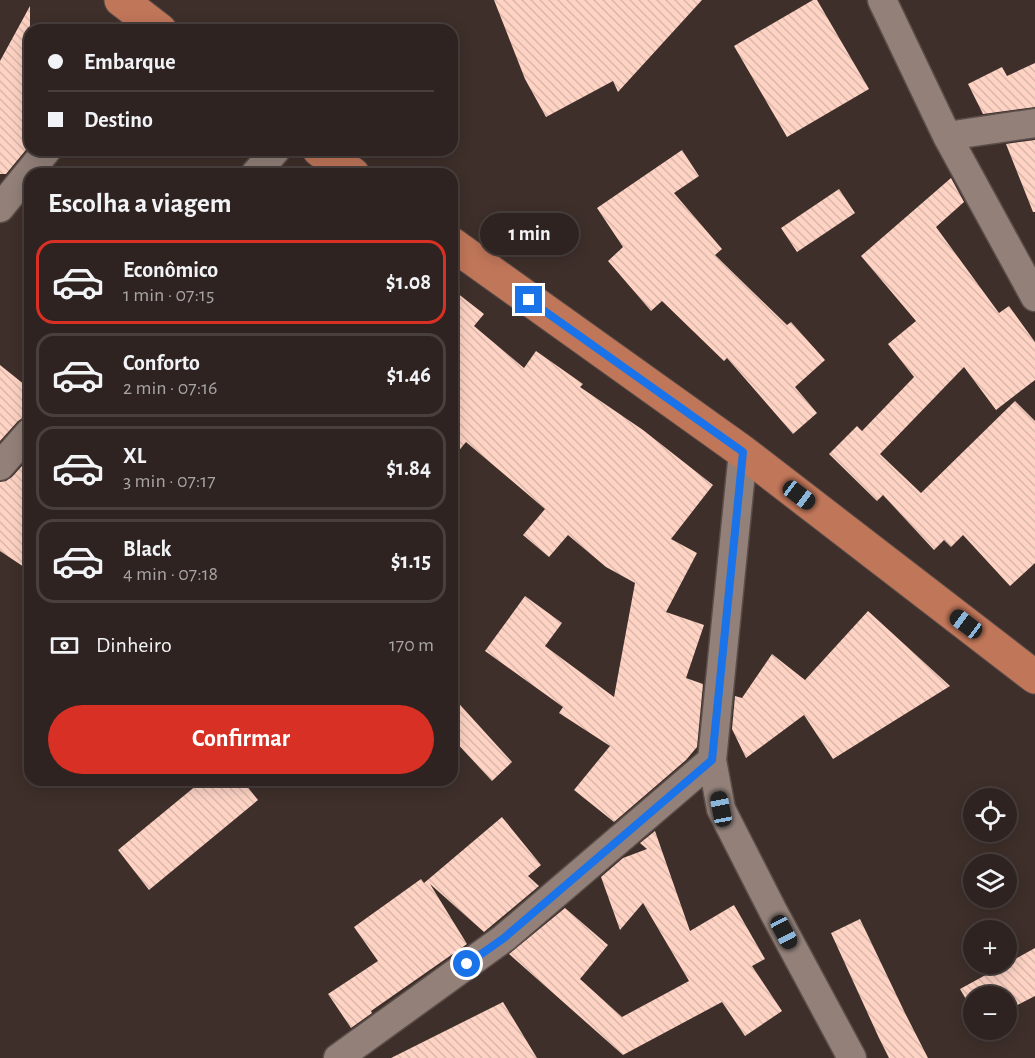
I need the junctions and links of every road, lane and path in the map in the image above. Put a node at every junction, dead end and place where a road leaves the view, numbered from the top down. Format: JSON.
{"nodes":[{"id":1,"x":121,"y":0,"type":"edge"},
{"id":2,"x":882,"y":0,"type":"edge"},
{"id":3,"x":148,"y":24,"type":"edge"},
{"id":4,"x":1035,"y":123,"type":"edge"},
{"id":5,"x":947,"y":136,"type":"junction"},
{"id":6,"x":42,"y":156,"type":"edge"},
{"id":7,"x":271,"y":156,"type":"edge"},
{"id":8,"x":328,"y":156,"type":"edge"},
{"id":9,"x":32,"y":168,"type":"edge"},
{"id":10,"x":260,"y":168,"type":"edge"},
{"id":11,"x":344,"y":168,"type":"edge"},
{"id":12,"x":24,"y":178,"type":"edge"},
{"id":13,"x":0,"y":208,"type":"edge"},
{"id":14,"x":458,"y":248,"type":"edge"},
{"id":15,"x":1035,"y":297,"type":"edge"},
{"id":16,"x":24,"y":439,"type":"edge"},
{"id":17,"x":743,"y":452,"type":"junction"},
{"id":18,"x":0,"y":466,"type":"edge"},
{"id":19,"x":1031,"y":672,"type":"edge"},
{"id":20,"x":712,"y":760,"type":"junction"},
{"id":21,"x":338,"y":1058,"type":"edge"},
{"id":22,"x":852,"y":1058,"type":"edge"}],
"edges":[{"from":1,"to":3,"type":"main road"},
{"from":2,"to":5,"type":"street"},
{"from":4,"to":5,"type":"street"},
{"from":5,"to":15,"type":"street"},
{"from":6,"to":9,"type":"street"},
{"from":7,"to":10,"type":"street"},
{"from":8,"to":11,"type":"main road"},
{"from":12,"to":13,"type":"street"},
{"from":14,"to":17,"type":"main road"},
{"from":16,"to":18,"type":"street"},
{"from":17,"to":19,"type":"main road"},
{"from":17,"to":20,"type":"street"},
{"from":20,"to":21,"type":"street"},
{"from":20,"to":22,"type":"street"}]}
